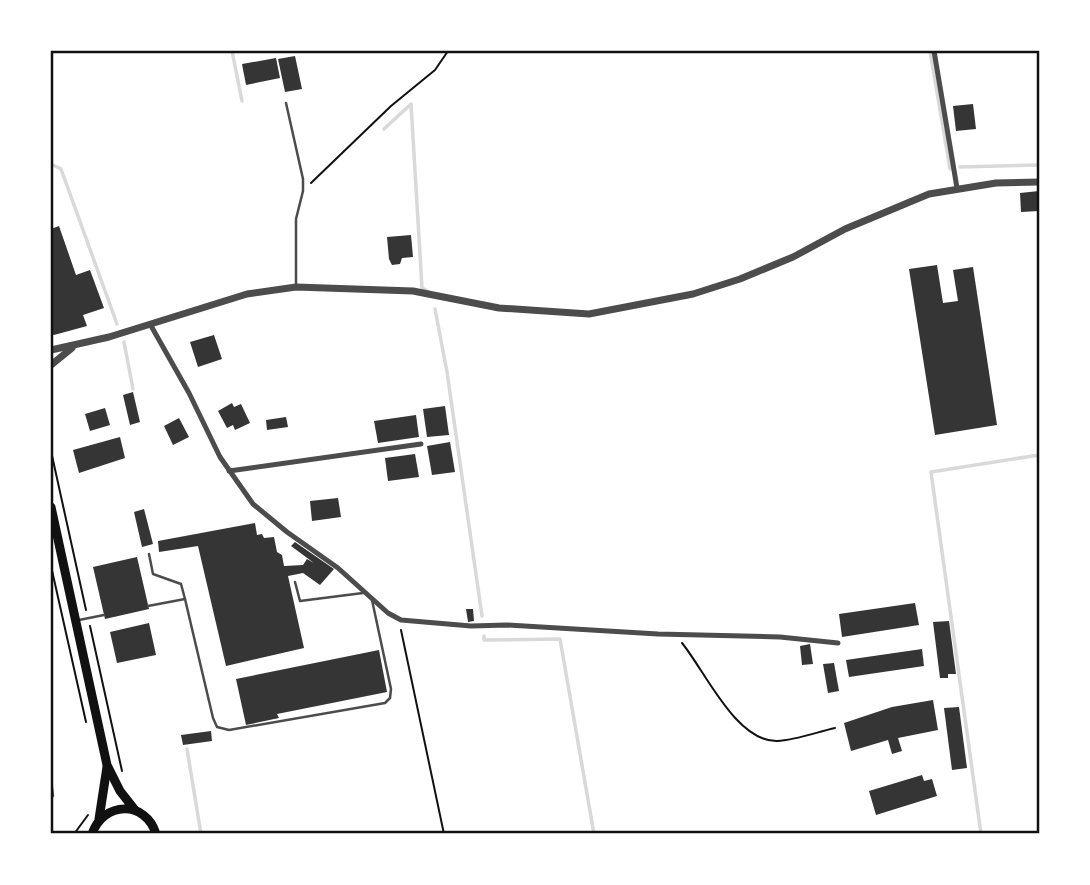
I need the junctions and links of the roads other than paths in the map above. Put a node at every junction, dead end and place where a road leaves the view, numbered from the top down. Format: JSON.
{"nodes":[{"id":1,"x":934,"y":51,"type":"edge"},
{"id":2,"x":286,"y":103,"type":"dead end"},
{"id":3,"x":1039,"y":181,"type":"edge"},
{"id":4,"x":957,"y":188,"type":"junction"},
{"id":5,"x":296,"y":287,"type":"junction"},
{"id":6,"x":150,"y":324,"type":"junction"},
{"id":7,"x":75,"y":346,"type":"junction"},
{"id":8,"x":51,"y":350,"type":"edge"},
{"id":9,"x":51,"y":365,"type":"edge"},
{"id":10,"x":421,"y":444,"type":"dead end"},
{"id":11,"x":229,"y":471,"type":"junction"},
{"id":12,"x":51,"y":507,"type":"edge"},
{"id":13,"x":149,"y":554,"type":"dead end"},
{"id":14,"x":295,"y":582,"type":"dead end"},
{"id":15,"x":363,"y":593,"type":"junction"},
{"id":16,"x":185,"y":599,"type":"junction"},
{"id":17,"x":372,"y":600,"type":"junction"},
{"id":18,"x":148,"y":606,"type":"dead end"},
{"id":19,"x":104,"y":615,"type":"dead end"},
{"id":20,"x":76,"y":620,"type":"junction"},
{"id":21,"x":838,"y":643,"type":"dead end"},
{"id":22,"x":107,"y":765,"type":"junction"},
{"id":23,"x":51,"y":780,"type":"edge"},
{"id":24,"x":51,"y":797,"type":"edge"},
{"id":25,"x":135,"y":810,"type":"junction"},
{"id":26,"x":99,"y":820,"type":"junction"},
{"id":27,"x":92,"y":834,"type":"edge"},
{"id":28,"x":156,"y":834,"type":"edge"}],
"edges":[{"from":1,"to":4,"type":"street"},
{"from":2,"to":5,"type":"lane"},
{"from":3,"to":4,"type":"street"},
{"from":4,"to":5,"type":"street"},
{"from":5,"to":6,"type":"street"},
{"from":6,"to":7,"type":"street"},
{"from":6,"to":11,"type":"street"},
{"from":7,"to":8,"type":"street"},
{"from":7,"to":9,"type":"street"},
{"from":10,"to":11,"type":"street"},
{"from":11,"to":15,"type":"street"},
{"from":12,"to":20,"type":"main road"},
{"from":13,"to":16,"type":"lane"},
{"from":14,"to":15,"type":"lane"},
{"from":15,"to":17,"type":"street"},
{"from":16,"to":17,"type":"lane"},
{"from":16,"to":18,"type":"lane"},
{"from":17,"to":21,"type":"street"},
{"from":19,"to":20,"type":"lane"},
{"from":20,"to":22,"type":"main road"},
{"from":22,"to":25,"type":"main road"},
{"from":22,"to":26,"type":"main road"},
{"from":23,"to":24,"type":"lane"},
{"from":25,"to":26,"type":"main road"},
{"from":25,"to":28,"type":"main road"},
{"from":26,"to":27,"type":"main road"}]}
